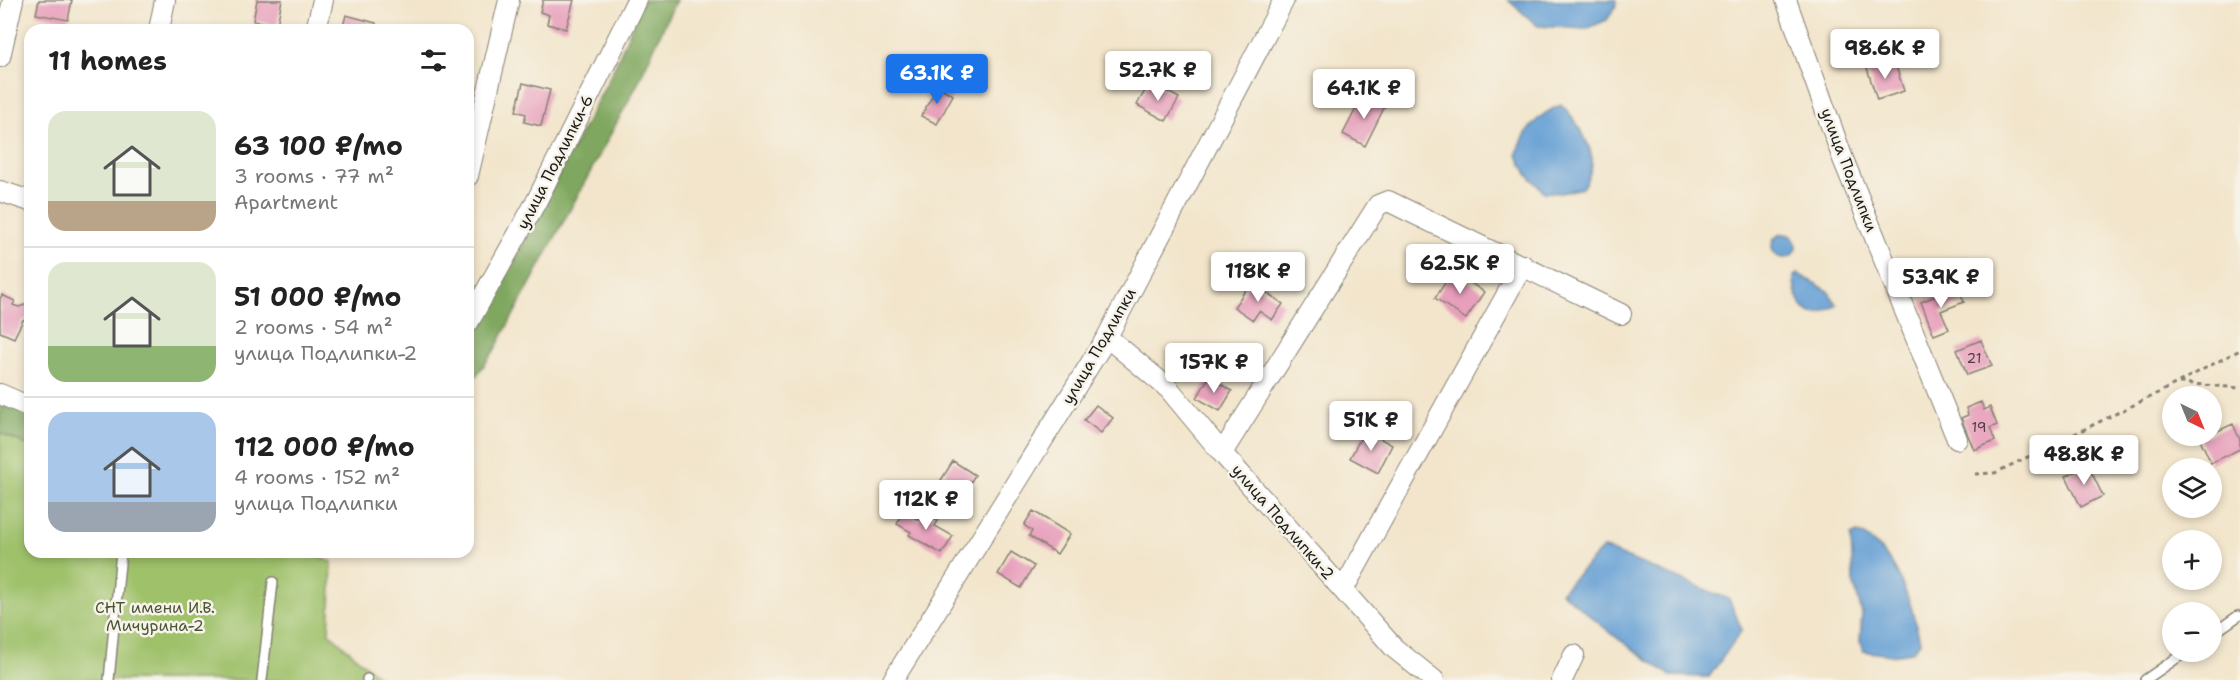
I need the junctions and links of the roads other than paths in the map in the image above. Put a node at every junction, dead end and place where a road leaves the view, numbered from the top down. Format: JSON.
{"nodes":[{"id":1,"x":13,"y":0,"type":"edge"},
{"id":2,"x":165,"y":0,"type":"edge"},
{"id":3,"x":323,"y":0,"type":"edge"},
{"id":4,"x":509,"y":0,"type":"edge"},
{"id":5,"x":637,"y":0,"type":"edge"},
{"id":6,"x":1284,"y":0,"type":"edge"},
{"id":7,"x":1786,"y":0,"type":"edge"},
{"id":8,"x":160,"y":24,"type":"edge"},
{"id":9,"x":317,"y":24,"type":"edge"},
{"id":10,"x":0,"y":57,"type":"edge"},
{"id":11,"x":474,"y":150,"type":"edge"},
{"id":12,"x":0,"y":191,"type":"edge"},
{"id":13,"x":24,"y":199,"type":"edge"},
{"id":14,"x":1523,"y":265,"type":"junction"},
{"id":15,"x":474,"y":311,"type":"edge"},
{"id":16,"x":1621,"y":314,"type":"dead end"},
{"id":17,"x":1107,"y":337,"type":"junction"},
{"id":18,"x":0,"y":394,"type":"edge"},
{"id":19,"x":24,"y":404,"type":"edge"},
{"id":20,"x":1957,"y":439,"type":"dead end"},
{"id":21,"x":1222,"y":453,"type":"junction"},
{"id":22,"x":120,"y":558,"type":"edge"},
{"id":23,"x":273,"y":582,"type":"dead end"},
{"id":24,"x":1343,"y":590,"type":"junction"},
{"id":25,"x":2238,"y":616,"type":"dead end"},
{"id":26,"x":2222,"y":627,"type":"edge"},
{"id":27,"x":1574,"y":655,"type":"dead end"},
{"id":28,"x":2171,"y":662,"type":"edge"},
{"id":29,"x":109,"y":680,"type":"edge"},
{"id":30,"x":262,"y":680,"type":"edge"},
{"id":31,"x":893,"y":680,"type":"edge"},
{"id":32,"x":1434,"y":680,"type":"edge"},
{"id":33,"x":1562,"y":680,"type":"edge"},
{"id":34,"x":2145,"y":680,"type":"edge"}],
"edges":[{"from":1,"to":10,"type":"street"},
{"from":2,"to":8,"type":"street"},
{"from":3,"to":9,"type":"street"},
{"from":4,"to":11,"type":"street"},
{"from":5,"to":15,"type":"street","name":"улица Подлипки-6"},
{"from":6,"to":17,"type":"street","name":"улица Подлипки"},
{"from":7,"to":20,"type":"street","name":"улица Подлипки"},
{"from":12,"to":13,"type":"street"},
{"from":14,"to":16,"type":"street","name":"улица Подлипки-2"},
{"from":14,"to":21,"type":"street","name":"улица Подлипки-2"},
{"from":14,"to":24,"type":"street","name":"улица Подлипки-2"},
{"from":17,"to":21,"type":"street","name":"улица Подлипки-2"},
{"from":17,"to":31,"type":"street","name":"улица Подлипки"},
{"from":18,"to":19,"type":"street"},
{"from":21,"to":24,"type":"street","name":"улица Подлипки-2"},
{"from":22,"to":29,"type":"lane"},
{"from":23,"to":30,"type":"lane"},
{"from":24,"to":32,"type":"street","name":"улица Подлипки-2"},
{"from":25,"to":26,"type":"lane"},
{"from":27,"to":33,"type":"street"},
{"from":28,"to":34,"type":"lane"}]}
